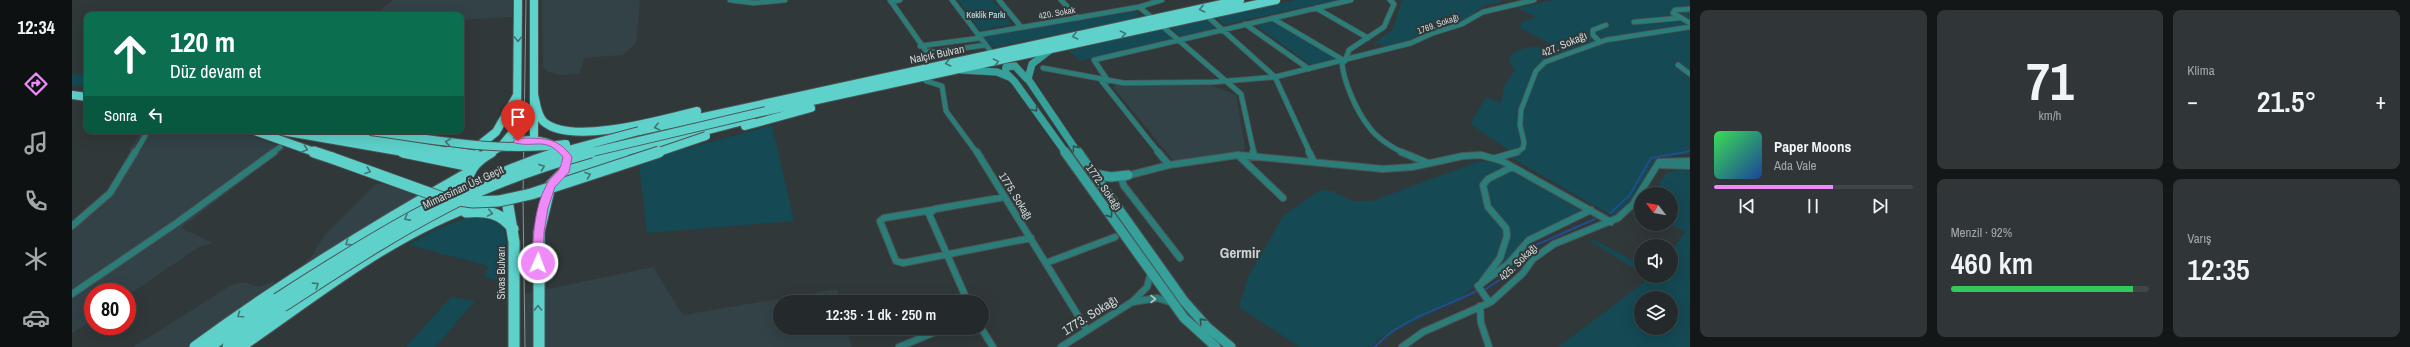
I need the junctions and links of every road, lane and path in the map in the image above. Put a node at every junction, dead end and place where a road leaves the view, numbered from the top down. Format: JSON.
{"nodes":[{"id":1,"x":518,"y":0,"type":"edge"},
{"id":2,"x":534,"y":0,"type":"edge"},
{"id":3,"x":730,"y":0,"type":"edge"},
{"id":4,"x":785,"y":0,"type":"edge"},
{"id":5,"x":900,"y":0,"type":"edge"},
{"id":6,"x":952,"y":0,"type":"edge"},
{"id":7,"x":1000,"y":0,"type":"edge"},
{"id":8,"x":1061,"y":0,"type":"edge"},
{"id":9,"x":1162,"y":0,"type":"edge"},
{"id":10,"x":1240,"y":0,"type":"edge"},
{"id":11,"x":1276,"y":0,"type":"edge"},
{"id":12,"x":1351,"y":0,"type":"edge"},
{"id":13,"x":1390,"y":0,"type":"edge"},
{"id":14,"x":1534,"y":0,"type":"edge"},
{"id":15,"x":890,"y":1,"type":"edge"},
{"id":16,"x":1139,"y":7,"type":"junction"},
{"id":17,"x":1316,"y":8,"type":"junction"},
{"id":18,"x":1690,"y":9,"type":"edge"},
{"id":19,"x":1206,"y":15,"type":"junction"},
{"id":20,"x":1078,"y":18,"type":"junction"},
{"id":21,"x":1272,"y":18,"type":"junction"},
{"id":22,"x":1680,"y":18,"type":"junction"},
{"id":23,"x":1158,"y":22,"type":"junction"},
{"id":24,"x":1634,"y":22,"type":"dead end"},
{"id":25,"x":1690,"y":23,"type":"edge"},
{"id":26,"x":1245,"y":24,"type":"junction"},
{"id":27,"x":1606,"y":25,"type":"dead end"},
{"id":28,"x":1021,"y":27,"type":"junction"},
{"id":29,"x":1690,"y":27,"type":"edge"},
{"id":30,"x":1221,"y":29,"type":"junction"},
{"id":31,"x":979,"y":37,"type":"junction"},
{"id":32,"x":1368,"y":38,"type":"junction"},
{"id":33,"x":1176,"y":39,"type":"junction"},
{"id":34,"x":1599,"y":42,"type":"junction"},
{"id":35,"x":986,"y":45,"type":"junction"},
{"id":36,"x":920,"y":46,"type":"junction"},
{"id":37,"x":1050,"y":50,"type":"junction"},
{"id":38,"x":992,"y":53,"type":"junction"},
{"id":39,"x":1344,"y":61,"type":"junction"},
{"id":40,"x":1678,"y":65,"type":"dead end"},
{"id":41,"x":1043,"y":68,"type":"dead end"},
{"id":42,"x":1309,"y":69,"type":"junction"},
{"id":43,"x":958,"y":70,"type":"junction"},
{"id":44,"x":1690,"y":74,"type":"edge"},
{"id":45,"x":1275,"y":77,"type":"junction"},
{"id":46,"x":1011,"y":78,"type":"junction"},
{"id":47,"x":1027,"y":79,"type":"junction"},
{"id":48,"x":1100,"y":79,"type":"junction"},
{"id":49,"x":926,"y":81,"type":"junction"},
{"id":50,"x":1108,"y":81,"type":"junction"},
{"id":51,"x":1223,"y":81,"type":"junction"},
{"id":52,"x":860,"y":82,"type":"junction"},
{"id":53,"x":72,"y":89,"type":"edge"},
{"id":54,"x":84,"y":91,"type":"edge"},
{"id":55,"x":534,"y":94,"type":"junction"},
{"id":56,"x":72,"y":95,"type":"edge"},
{"id":57,"x":516,"y":95,"type":"junction"},
{"id":58,"x":84,"y":97,"type":"edge"},
{"id":59,"x":851,"y":97,"type":"junction"},
{"id":60,"x":766,"y":111,"type":"joint"},
{"id":61,"x":639,"y":131,"type":"junction"},
{"id":62,"x":596,"y":132,"type":"junction"},
{"id":63,"x":146,"y":134,"type":"edge"},
{"id":64,"x":264,"y":134,"type":"edge"},
{"id":65,"x":300,"y":134,"type":"edge"},
{"id":66,"x":345,"y":134,"type":"edge"},
{"id":67,"x":392,"y":134,"type":"edge"},
{"id":68,"x":534,"y":140,"type":"junction"},
{"id":69,"x":549,"y":142,"type":"junction"},
{"id":70,"x":501,"y":146,"type":"junction"},
{"id":71,"x":280,"y":147,"type":"dead end"},
{"id":72,"x":453,"y":152,"type":"junction"},
{"id":73,"x":1238,"y":155,"type":"junction"},
{"id":74,"x":1254,"y":155,"type":"junction"},
{"id":75,"x":480,"y":157,"type":"junction"},
{"id":76,"x":1494,"y":158,"type":"junction"},
{"id":77,"x":1690,"y":161,"type":"edge"},
{"id":78,"x":1314,"y":162,"type":"junction"},
{"id":79,"x":1430,"y":164,"type":"junction"},
{"id":80,"x":1169,"y":165,"type":"junction"},
{"id":81,"x":1690,"y":166,"type":"edge"},
{"id":82,"x":1512,"y":167,"type":"junction"},
{"id":83,"x":1655,"y":167,"type":"junction"},
{"id":84,"x":469,"y":170,"type":"junction"},
{"id":85,"x":564,"y":172,"type":"junction"},
{"id":86,"x":1094,"y":174,"type":"junction"},
{"id":87,"x":1128,"y":175,"type":"junction"},
{"id":88,"x":1112,"y":177,"type":"junction"},
{"id":89,"x":550,"y":186,"type":"junction"},
{"id":90,"x":1106,"y":192,"type":"junction"},
{"id":91,"x":1005,"y":197,"type":"junction"},
{"id":92,"x":1283,"y":198,"type":"dead end"},
{"id":93,"x":502,"y":200,"type":"junction"},
{"id":94,"x":932,"y":210,"type":"junction"},
{"id":95,"x":1591,"y":210,"type":"junction"},
{"id":96,"x":1611,"y":222,"type":"junction"},
{"id":97,"x":72,"y":226,"type":"edge"},
{"id":98,"x":514,"y":230,"type":"junction"},
{"id":99,"x":414,"y":233,"type":"junction"},
{"id":100,"x":1115,"y":237,"type":"dead end"},
{"id":101,"x":1031,"y":238,"type":"junction"},
{"id":102,"x":946,"y":255,"type":"junction"},
{"id":103,"x":1180,"y":258,"type":"dead end"},
{"id":104,"x":1046,"y":263,"type":"junction"},
{"id":105,"x":1151,"y":272,"type":"junction"},
{"id":106,"x":1478,"y":286,"type":"junction"},
{"id":107,"x":72,"y":294,"type":"edge"},
{"id":108,"x":965,"y":295,"type":"edge"},
{"id":109,"x":280,"y":302,"type":"junction"},
{"id":110,"x":1132,"y":302,"type":"junction"},
{"id":111,"x":1489,"y":302,"type":"junction"},
{"id":112,"x":1174,"y":303,"type":"junction"},
{"id":113,"x":1480,"y":306,"type":"junction"},
{"id":114,"x":1087,"y":330,"type":"junction"},
{"id":115,"x":928,"y":335,"type":"edge"},
{"id":116,"x":985,"y":335,"type":"edge"},
{"id":117,"x":195,"y":347,"type":"edge"},
{"id":118,"x":209,"y":347,"type":"edge"},
{"id":119,"x":228,"y":347,"type":"edge"},
{"id":120,"x":240,"y":347,"type":"edge"},
{"id":121,"x":514,"y":347,"type":"edge"},
{"id":122,"x":539,"y":347,"type":"edge"},
{"id":123,"x":899,"y":347,"type":"edge"},
{"id":124,"x":992,"y":347,"type":"edge"},
{"id":125,"x":1061,"y":347,"type":"edge"},
{"id":126,"x":1216,"y":347,"type":"edge"},
{"id":127,"x":1231,"y":347,"type":"edge"},
{"id":128,"x":1402,"y":347,"type":"edge"},
{"id":129,"x":1489,"y":347,"type":"edge"}],
"edges":[{"from":1,"to":57,"type":"highway","one_way":true},
{"from":2,"to":55,"type":"highway"},
{"from":3,"to":4,"type":"street"},
{"from":5,"to":15,"type":"street"},
{"from":6,"to":31,"type":"street"},
{"from":7,"to":28,"type":"street"},
{"from":8,"to":20,"type":"street"},
{"from":9,"to":16,"type":"street","name":"420. Sokak"},
{"from":10,"to":23,"type":"highway","name":"Nalçık Bulvarı","one_way":true},
{"from":11,"to":19,"type":"highway","name":"Nalçık Bulvarı"},
{"from":12,"to":17,"type":"street"},
{"from":13,"to":32,"type":"street"},
{"from":14,"to":39,"type":"street","name":"1769. Sokağı"},
{"from":15,"to":36,"type":"street"},
{"from":16,"to":20,"type":"street","name":"420. Sokak"},
{"from":16,"to":23,"type":"street"},
{"from":17,"to":21,"type":"street"},
{"from":17,"to":32,"type":"street"},
{"from":18,"to":22,"type":"street"},
{"from":19,"to":23,"type":"highway","name":"Nalçık Bulvarı"},
{"from":19,"to":30,"type":"street"},
{"from":20,"to":28,"type":"street","name":"420. Sokak"},
{"from":21,"to":26,"type":"street"},
{"from":21,"to":39,"type":"street"},
{"from":22,"to":24,"type":"street"},
{"from":22,"to":25,"type":"street"},
{"from":23,"to":33,"type":"street"},
{"from":37,"to":23,"type":"highway","name":"Nalçık Bulvarı","one_way":true},
{"from":23,"to":38,"type":"highway","name":"Nalçık Bulvarı","one_way":true},
{"from":26,"to":30,"type":"street"},
{"from":26,"to":42,"type":"street"},
{"from":27,"to":34,"type":"street"},
{"from":28,"to":31,"type":"street","name":"420. Sokak"},
{"from":29,"to":34,"type":"street","name":"427. Sokağı"},
{"from":30,"to":33,"type":"street"},
{"from":30,"to":45,"type":"street"},
{"from":31,"to":35,"type":"street"},
{"from":31,"to":36,"type":"street","name":"420. Sokak"},
{"from":32,"to":39,"type":"street"},
{"from":33,"to":50,"type":"street"},
{"from":33,"to":51,"type":"street"},
{"from":34,"to":76,"type":"street","name":"427. Sokağı"},
{"from":35,"to":36,"type":"street"},
{"from":35,"to":38,"type":"street"},
{"from":43,"to":37,"type":"highway","name":"Nalçık Bulvarı","one_way":true},
{"from":37,"to":47,"type":"street"},
{"from":38,"to":52,"type":"highway","name":"Nalçık Bulvarı","one_way":true},
{"from":39,"to":42,"type":"street","name":"1769. Sokağı"},
{"from":39,"to":79,"type":"street"},
{"from":40,"to":44,"type":"street"},
{"from":41,"to":48,"type":"street","name":"1769. Sokağı"},
{"from":42,"to":45,"type":"street","name":"1769. Sokağı"},
{"from":43,"to":46,"type":"street"},
{"from":43,"to":49,"type":"highway"},
{"from":43,"to":60,"type":"highway","name":"Nalçık Bulvarı"},
{"from":45,"to":51,"type":"street","name":"1769. Sokağı"},
{"from":45,"to":78,"type":"street"},
{"from":46,"to":47,"type":"street","name":"1772. Sokağı"},
{"from":46,"to":105,"type":"street","name":"1772. Sokağı","one_way":true},
{"from":86,"to":47,"type":"street","name":"1772. Sokağı","one_way":true},
{"from":48,"to":50,"type":"street","name":"1769. Sokağı"},
{"from":48,"to":80,"type":"street"},
{"from":49,"to":59,"type":"highway"},
{"from":49,"to":91,"type":"street","name":"1775. Sokağı"},
{"from":50,"to":51,"type":"street","name":"1769. Sokağı"},
{"from":51,"to":74,"type":"street"},
{"from":52,"to":61,"type":"highway","name":"Nalçık Bulvarı","one_way":true},
{"from":52,"to":62,"type":"highway"},
{"from":53,"to":54,"type":"highway"},
{"from":55,"to":62,"type":"highway"},
{"from":55,"to":68,"type":"highway"},
{"from":56,"to":58,"type":"highway"},
{"from":57,"to":70,"type":"highway"},
{"from":57,"to":72,"type":"highway"},
{"from":64,"to":59,"type":"highway","one_way":true,"bridge":true},
{"from":59,"to":85,"type":"highway"},
{"from":109,"to":60,"type":"highway","name":"Mimarsinan Üst Geçit","one_way":true,"bridge":true},
{"from":61,"to":67,"type":"highway","one_way":true,"bridge":true},
{"from":61,"to":109,"type":"highway","name":"Mimarsinan Üst Geçit","one_way":true,"bridge":true},
{"from":62,"to":69,"type":"highway"},
{"from":63,"to":97,"type":"street"},
{"from":65,"to":84,"type":"highway"},
{"from":66,"to":72,"type":"highway"},
{"from":68,"to":69,"type":"highway"},
{"from":68,"to":70,"type":"highway"},
{"from":69,"to":85,"type":"highway"},
{"from":70,"to":75,"type":"highway"},
{"from":71,"to":107,"type":"street"},
{"from":72,"to":75,"type":"highway"},
{"from":73,"to":74,"type":"street"},
{"from":73,"to":80,"type":"street"},
{"from":73,"to":92,"type":"street"},
{"from":74,"to":78,"type":"street"},
{"from":75,"to":84,"type":"highway"},
{"from":76,"to":79,"type":"street"},
{"from":76,"to":82,"type":"street"},
{"from":77,"to":83,"type":"street"},
{"from":78,"to":79,"type":"street"},
{"from":80,"to":87,"type":"street"},
{"from":81,"to":83,"type":"street"},
{"from":82,"to":95,"type":"street"},
{"from":82,"to":106,"type":"street"},
{"from":83,"to":96,"type":"street","name":"425. Sokağı"},
{"from":84,"to":93,"type":"highway"},
{"from":84,"to":117,"type":"highway","one_way":true},
{"from":85,"to":89,"type":"highway"},
{"from":86,"to":88,"type":"street"},
{"from":86,"to":90,"type":"street","name":"1772. Sokağı"},
{"from":87,"to":88,"type":"street"},
{"from":87,"to":103,"type":"street"},
{"from":88,"to":90,"type":"street"},
{"from":89,"to":93,"type":"highway"},
{"from":122,"to":89,"type":"highway","one_way":true},
{"from":127,"to":90,"type":"street","name":"1772. Sokağı","one_way":true},
{"from":91,"to":94,"type":"street"},
{"from":91,"to":101,"type":"street","name":"1775. Sokağı"},
{"from":93,"to":98,"type":"highway","name":"Sivas Bulvarı"},
{"from":93,"to":99,"type":"highway"},
{"from":94,"to":102,"type":"street"},
{"from":94,"to":102,"type":"street"},
{"from":95,"to":96,"type":"street"},
{"from":95,"to":106,"type":"street"},
{"from":96,"to":111,"type":"street","name":"425. Sokağı"},
{"from":99,"to":98,"type":"highway","one_way":true},
{"from":98,"to":121,"type":"highway","name":"Sivas Bulvarı"},
{"from":99,"to":120,"type":"highway"},
{"from":100,"to":104,"type":"street"},
{"from":101,"to":102,"type":"street"},
{"from":101,"to":104,"type":"street","name":"1775. Sokağı"},
{"from":102,"to":108,"type":"street"},
{"from":104,"to":114,"type":"street","name":"1775. Sokağı"},
{"from":105,"to":110,"type":"street","name":"1773. Sokağı"},
{"from":105,"to":112,"type":"street","name":"1772. Sokağı"},
{"from":106,"to":111,"type":"street"},
{"from":109,"to":118,"type":"highway"},
{"from":109,"to":119,"type":"highway"},
{"from":110,"to":112,"type":"street","name":"1773. Sokağı","one_way":true},
{"from":110,"to":114,"type":"street","name":"1773. Sokağı"},
{"from":111,"to":113,"type":"street","name":"425. Sokağı"},
{"from":112,"to":126,"type":"street","name":"1772. Sokağı"},
{"from":113,"to":128,"type":"street","name":"425. Sokağı"},
{"from":113,"to":129,"type":"street"},
{"from":114,"to":125,"type":"street","name":"1773. Sokağı"},
{"from":115,"to":123,"type":"street"},
{"from":116,"to":124,"type":"street"}]}
